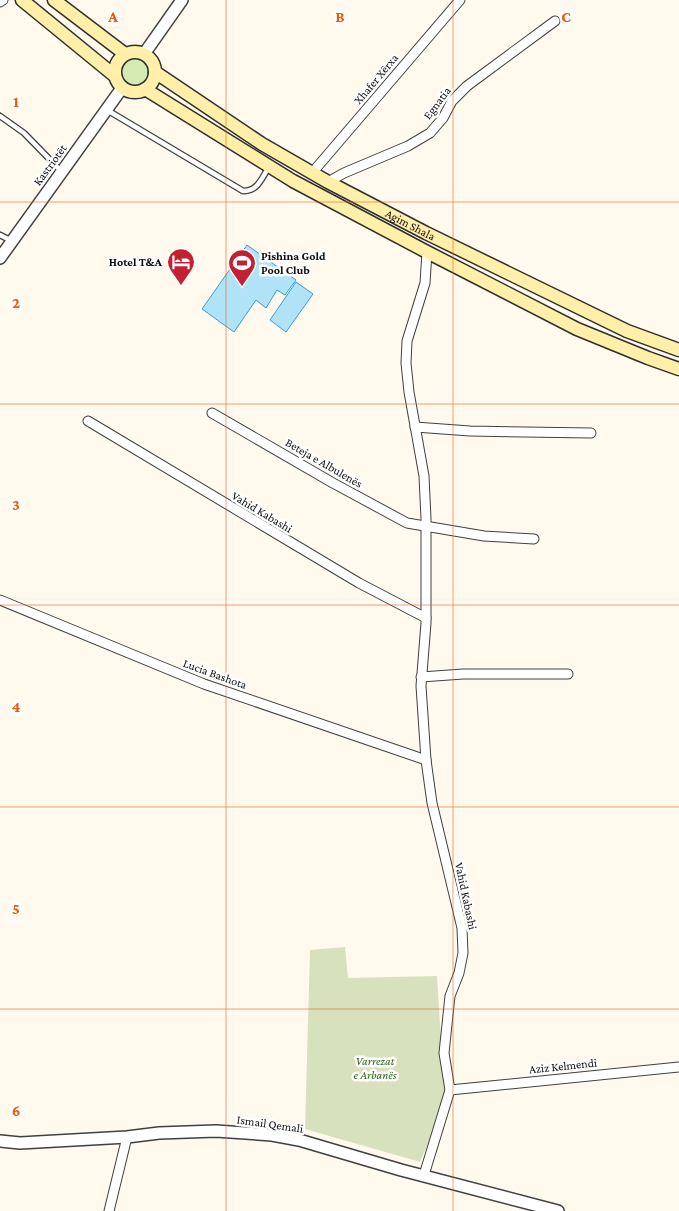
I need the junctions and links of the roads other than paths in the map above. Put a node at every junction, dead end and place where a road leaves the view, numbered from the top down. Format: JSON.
{"nodes":[{"id":1,"x":22,"y":0,"type":"edge"},
{"id":2,"x":54,"y":0,"type":"edge"},
{"id":3,"x":182,"y":0,"type":"edge"},
{"id":4,"x":460,"y":0,"type":"edge"},
{"id":5,"x":555,"y":21,"type":"dead end"},
{"id":6,"x":125,"y":54,"type":"junction"},
{"id":7,"x":144,"y":54,"type":"junction"},
{"id":8,"x":155,"y":72,"type":"junction"},
{"id":9,"x":115,"y":76,"type":"junction"},
{"id":10,"x":122,"y":88,"type":"junction"},
{"id":11,"x":145,"y":90,"type":"junction"},
{"id":12,"x":106,"y":110,"type":"junction"},
{"id":13,"x":0,"y":116,"type":"edge"},
{"id":14,"x":269,"y":166,"type":"junction"},
{"id":15,"x":62,"y":172,"type":"junction"},
{"id":16,"x":312,"y":173,"type":"junction"},
{"id":17,"x":328,"y":182,"type":"junction"},
{"id":18,"x":0,"y":235,"type":"edge"},
{"id":19,"x":12,"y":241,"type":"junction"},
{"id":20,"x":427,"y":252,"type":"junction"},
{"id":21,"x":0,"y":258,"type":"edge"},
{"id":22,"x":679,"y":350,"type":"edge"},
{"id":23,"x":679,"y":369,"type":"edge"},
{"id":24,"x":212,"y":413,"type":"dead end"},
{"id":25,"x":88,"y":421,"type":"dead end"},
{"id":26,"x":415,"y":427,"type":"junction"},
{"id":27,"x":591,"y":433,"type":"dead end"},
{"id":28,"x":426,"y":527,"type":"junction"},
{"id":29,"x":534,"y":539,"type":"dead end"},
{"id":30,"x":0,"y":600,"type":"edge"},
{"id":31,"x":426,"y":618,"type":"junction"},
{"id":32,"x":568,"y":674,"type":"dead end"},
{"id":33,"x":422,"y":677,"type":"junction"},
{"id":34,"x":426,"y":760,"type":"junction"},
{"id":35,"x":679,"y":1067,"type":"edge"},
{"id":36,"x":450,"y":1090,"type":"junction"},
{"id":37,"x":127,"y":1137,"type":"junction"},
{"id":38,"x":0,"y":1141,"type":"edge"},
{"id":39,"x":424,"y":1175,"type":"junction"},
{"id":40,"x":109,"y":1211,"type":"edge"},
{"id":41,"x":558,"y":1211,"type":"edge"}],
"edges":[{"from":1,"to":9,"type":"main road"},
{"from":2,"to":6,"type":"main road"},
{"from":3,"to":7,"type":"street"},
{"from":4,"to":16,"type":"street","name":"Xhafer Xërxa"},
{"from":5,"to":17,"type":"street","name":"Egnatia"},
{"from":6,"to":7,"type":"main road"},
{"from":6,"to":9,"type":"main road"},
{"from":7,"to":8,"type":"main road","name":"Agim Shala"},
{"from":8,"to":11,"type":"main road"},
{"from":8,"to":16,"type":"main road","name":"Agim Shala"},
{"from":9,"to":10,"type":"main road"},
{"from":10,"to":11,"type":"main road"},
{"from":10,"to":12,"type":"street","name":"Kastriotët"},
{"from":11,"to":14,"type":"main road","name":"Agim Shala"},
{"from":12,"to":14,"type":"lane"},
{"from":12,"to":15,"type":"street","name":"Kastriotët"},
{"from":13,"to":15,"type":"lane"},
{"from":14,"to":20,"type":"main road","name":"Agim Shala"},
{"from":15,"to":19,"type":"street","name":"Kastriotët"},
{"from":16,"to":17,"type":"main road","name":"Agim Shala"},
{"from":17,"to":22,"type":"main road","name":"Agim Shala"},
{"from":18,"to":19,"type":"lane"},
{"from":19,"to":21,"type":"street","name":"Kastriotët"},
{"from":20,"to":23,"type":"main road","name":"Agim Shala"},
{"from":20,"to":26,"type":"street","name":"Vahid Kabashi"},
{"from":24,"to":28,"type":"street","name":"Beteja e Albulenës"},
{"from":25,"to":31,"type":"street","name":"Vahid Kabashi"},
{"from":26,"to":27,"type":"street"},
{"from":26,"to":28,"type":"street","name":"Vahid Kabashi"},
{"from":28,"to":29,"type":"street","name":"Beteja e Albulenës"},
{"from":28,"to":31,"type":"street","name":"Vahid Kabashi"},
{"from":30,"to":34,"type":"street","name":"Lucia Bashota"},
{"from":31,"to":33,"type":"street","name":"Vahid Kabashi"},
{"from":32,"to":33,"type":"street"},
{"from":33,"to":34,"type":"street","name":"Vahid Kabashi"},
{"from":34,"to":36,"type":"street","name":"Vahid Kabashi"},
{"from":35,"to":36,"type":"street","name":"Aziz Kelmendi"},
{"from":36,"to":39,"type":"street","name":"Vahid Kabashi"},
{"from":37,"to":38,"type":"street","name":"Ismail Qemali"},
{"from":37,"to":39,"type":"street","name":"Ismail Qemali"},
{"from":37,"to":40,"type":"street"},
{"from":39,"to":41,"type":"street","name":"Ismail Qemali"}]}
